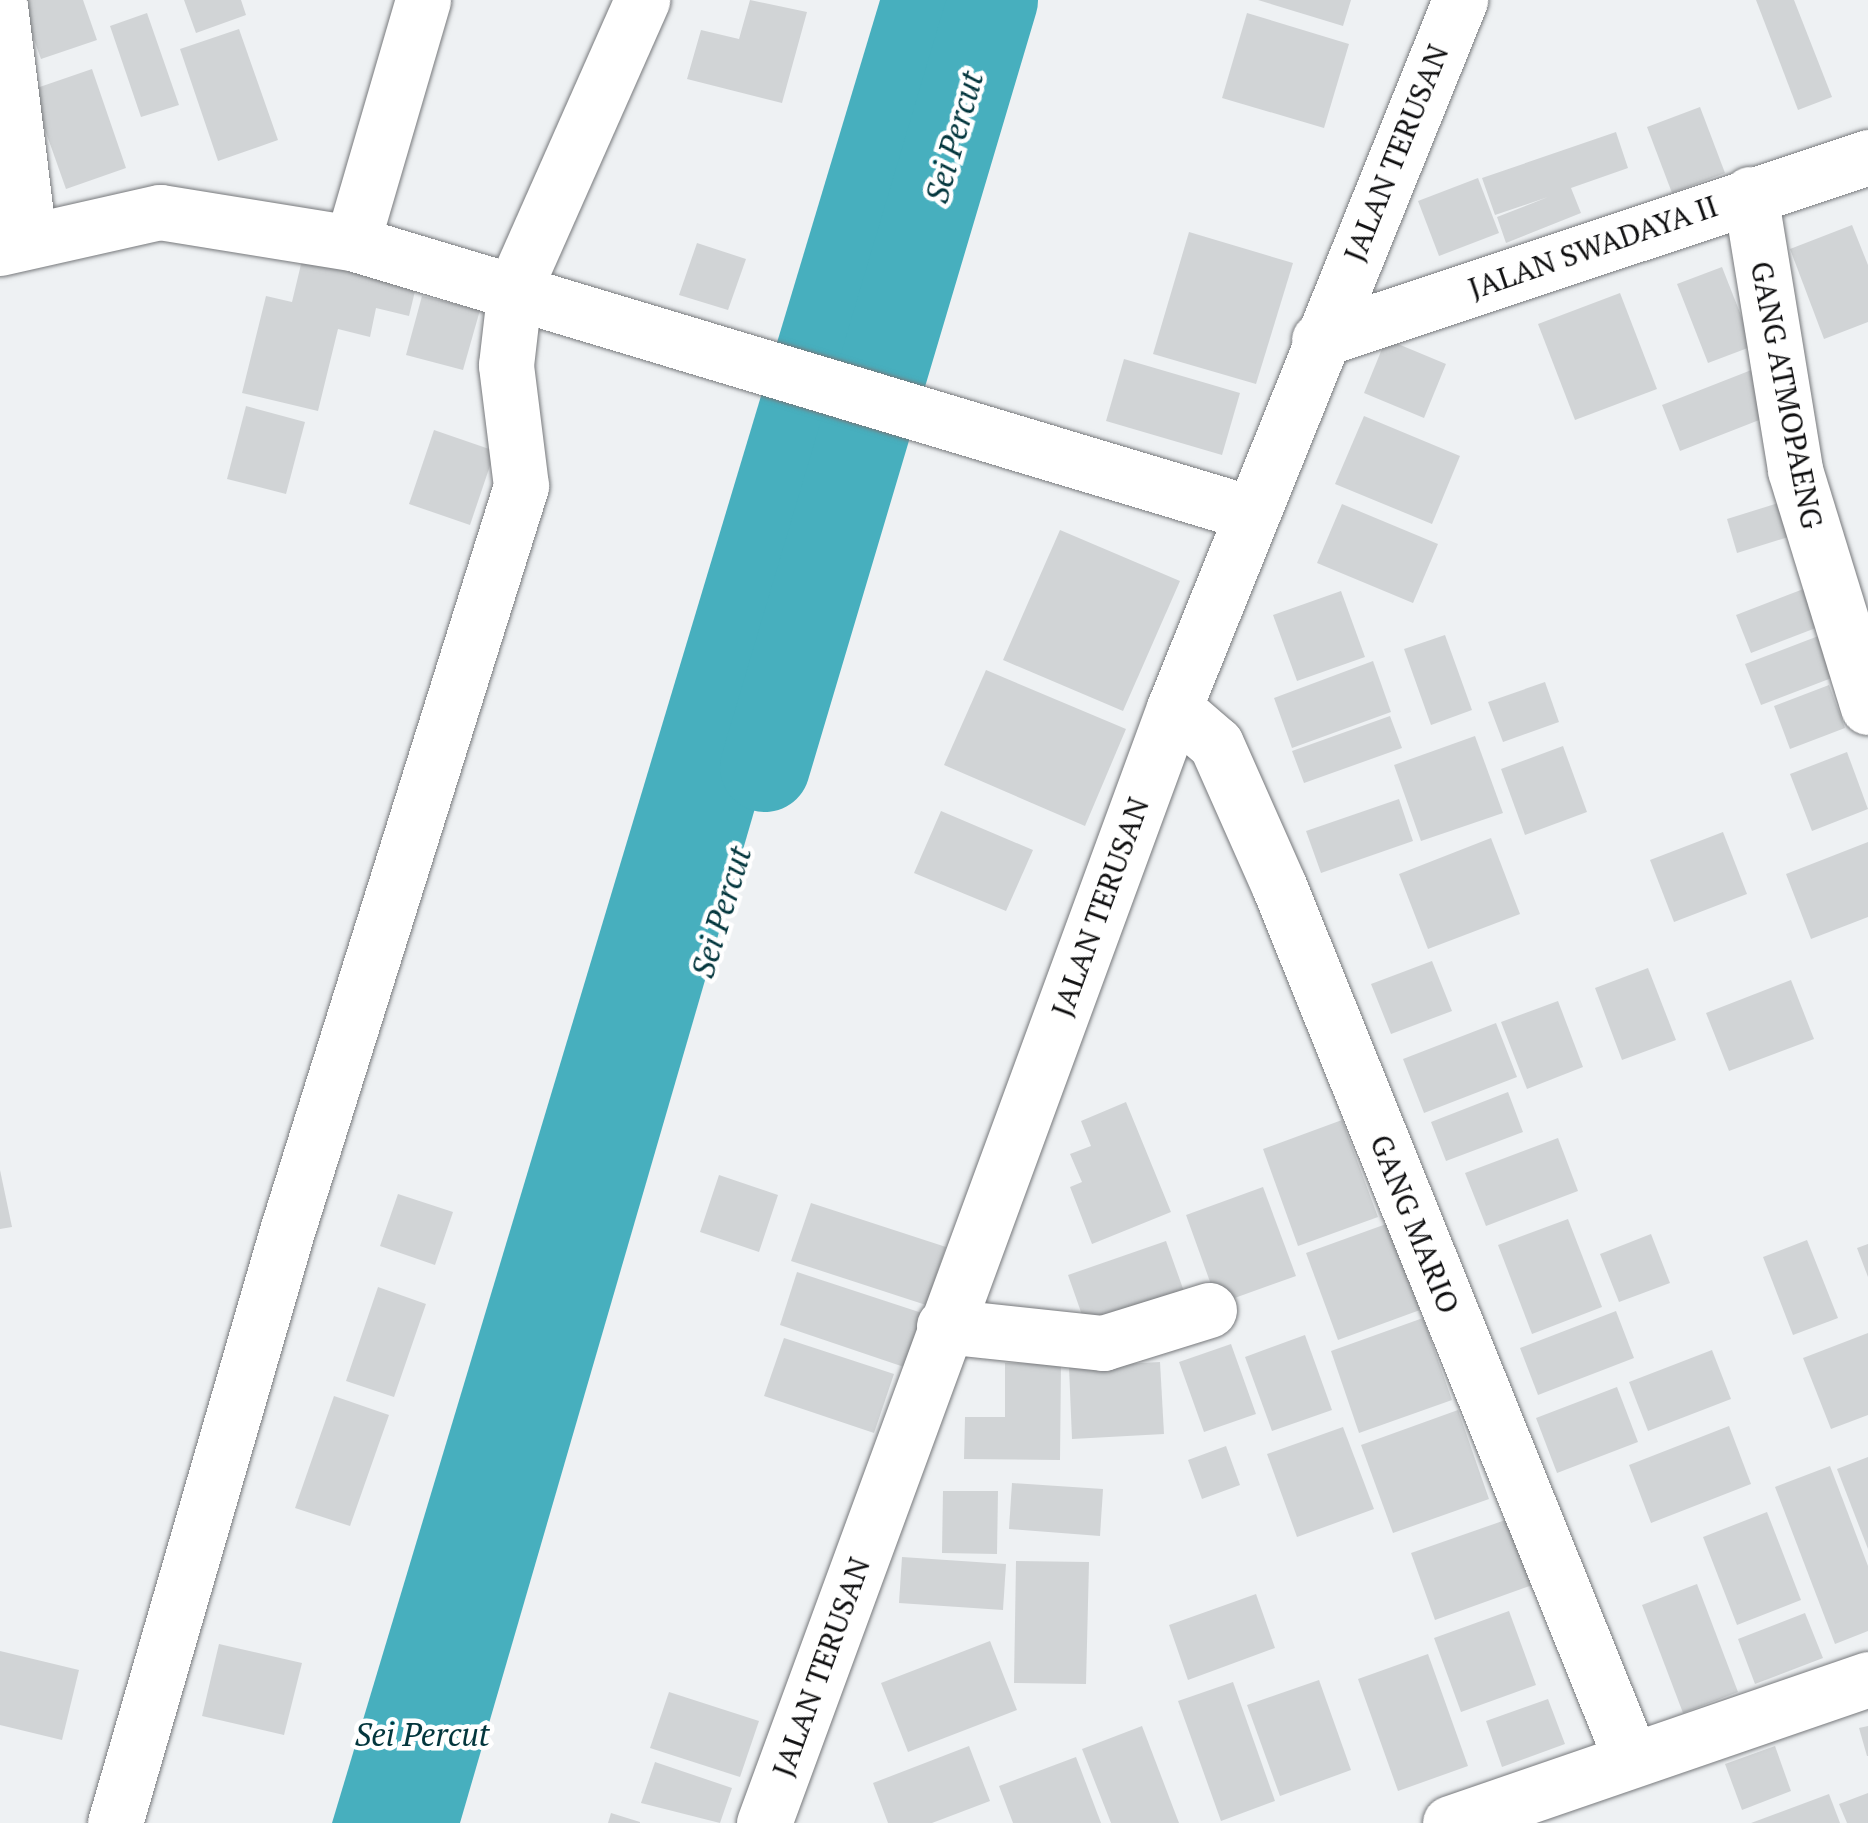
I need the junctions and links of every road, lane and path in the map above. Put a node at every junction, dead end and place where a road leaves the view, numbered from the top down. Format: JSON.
{"nodes":[{"id":1,"x":422,"y":0,"type":"edge"},
{"id":2,"x":642,"y":0,"type":"edge"},
{"id":3,"x":1460,"y":0,"type":"edge"},
{"id":4,"x":0,"y":6,"type":"edge"},
{"id":5,"x":1868,"y":157,"type":"edge"},
{"id":6,"x":1750,"y":194,"type":"junction"},
{"id":7,"x":352,"y":243,"type":"junction"},
{"id":8,"x":14,"y":244,"type":"edge"},
{"id":9,"x":515,"y":287,"type":"junction"},
{"id":10,"x":1320,"y":340,"type":"junction"},
{"id":11,"x":1250,"y":512,"type":"junction"},
{"id":12,"x":1868,"y":707,"type":"edge"},
{"id":13,"x":1174,"y":708,"type":"junction"},
{"id":14,"x":1209,"y":1310,"type":"dead end"},
{"id":15,"x":944,"y":1326,"type":"junction"},
{"id":16,"x":1868,"y":1679,"type":"edge"},
{"id":17,"x":1630,"y":1758,"type":"junction"},
{"id":18,"x":1470,"y":1820,"type":"edge"},
{"id":19,"x":115,"y":1823,"type":"edge"},
{"id":20,"x":764,"y":1823,"type":"edge"}],
"edges":[{"from":1,"to":7,"type":"street"},
{"from":2,"to":9,"type":"street"},
{"from":3,"to":10,"type":"street","name":"JALAN TERUSAN"},
{"from":4,"to":8,"type":"street"},
{"from":5,"to":6,"type":"street","name":"JALAN SWADAYA II"},
{"from":6,"to":10,"type":"street","name":"JALAN SWADAYA II"},
{"from":6,"to":12,"type":"street","name":"GANG ATMOPAENG"},
{"from":7,"to":8,"type":"street"},
{"from":7,"to":9,"type":"street"},
{"from":9,"to":11,"type":"street"},
{"from":9,"to":19,"type":"street"},
{"from":10,"to":11,"type":"street","name":"JALAN TERUSAN"},
{"from":11,"to":13,"type":"street","name":"JALAN TERUSAN"},
{"from":13,"to":15,"type":"street","name":"JALAN TERUSAN"},
{"from":13,"to":17,"type":"street","name":"GANG MARIO"},
{"from":14,"to":15,"type":"street"},
{"from":15,"to":20,"type":"street","name":"JALAN TERUSAN"},
{"from":16,"to":17,"type":"street"},
{"from":17,"to":18,"type":"street"}]}
